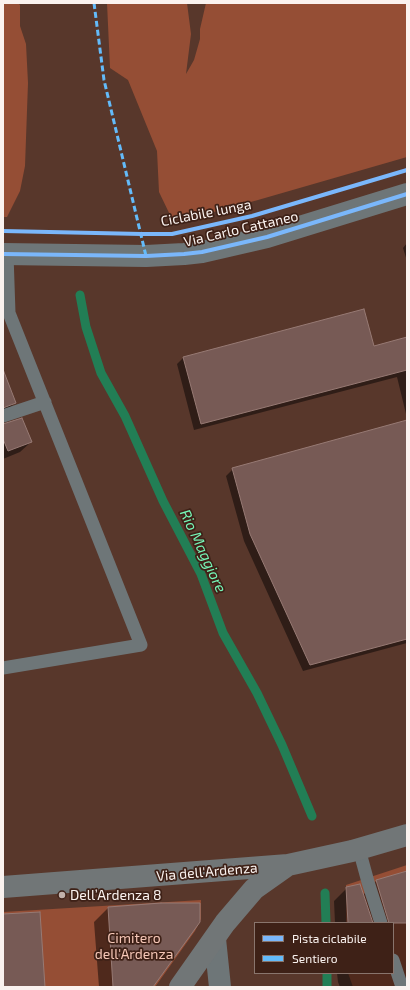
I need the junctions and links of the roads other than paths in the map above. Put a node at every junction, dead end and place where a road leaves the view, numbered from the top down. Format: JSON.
{"nodes":[{"id":1,"x":407,"y":194,"type":"edge"},
{"id":2,"x":5,"y":254,"type":"edge"},
{"id":3,"x":44,"y":402,"type":"junction"},
{"id":4,"x":3,"y":416,"type":"edge"},
{"id":5,"x":3,"y":668,"type":"edge"},
{"id":6,"x":407,"y":835,"type":"edge"},
{"id":7,"x":356,"y":850,"type":"junction"},
{"id":8,"x":288,"y":865,"type":"junction"},
{"id":9,"x":3,"y":887,"type":"edge"},
{"id":10,"x":381,"y":922,"type":"edge"},
{"id":11,"x":214,"y":939,"type":"junction"},
{"id":12,"x":394,"y":963,"type":"edge"},
{"id":13,"x":180,"y":987,"type":"edge"},
{"id":14,"x":220,"y":987,"type":"edge"},
{"id":15,"x":402,"y":987,"type":"edge"}],
"edges":[{"from":1,"to":2,"type":"street","name":"Via Carlo Cattaneo"},
{"from":2,"to":3,"type":"lane"},
{"from":3,"to":4,"type":"lane"},
{"from":3,"to":5,"type":"lane"},
{"from":6,"to":7,"type":"main road","name":"Via dell'Ardenza"},
{"from":7,"to":8,"type":"main road","name":"Via dell'Ardenza"},
{"from":7,"to":10,"type":"lane"},
{"from":8,"to":9,"type":"main road","name":"Via dell'Ardenza"},
{"from":8,"to":11,"type":"main road"},
{"from":11,"to":13,"type":"main road"},
{"from":11,"to":14,"type":"street"},
{"from":12,"to":15,"type":"lane"}]}
